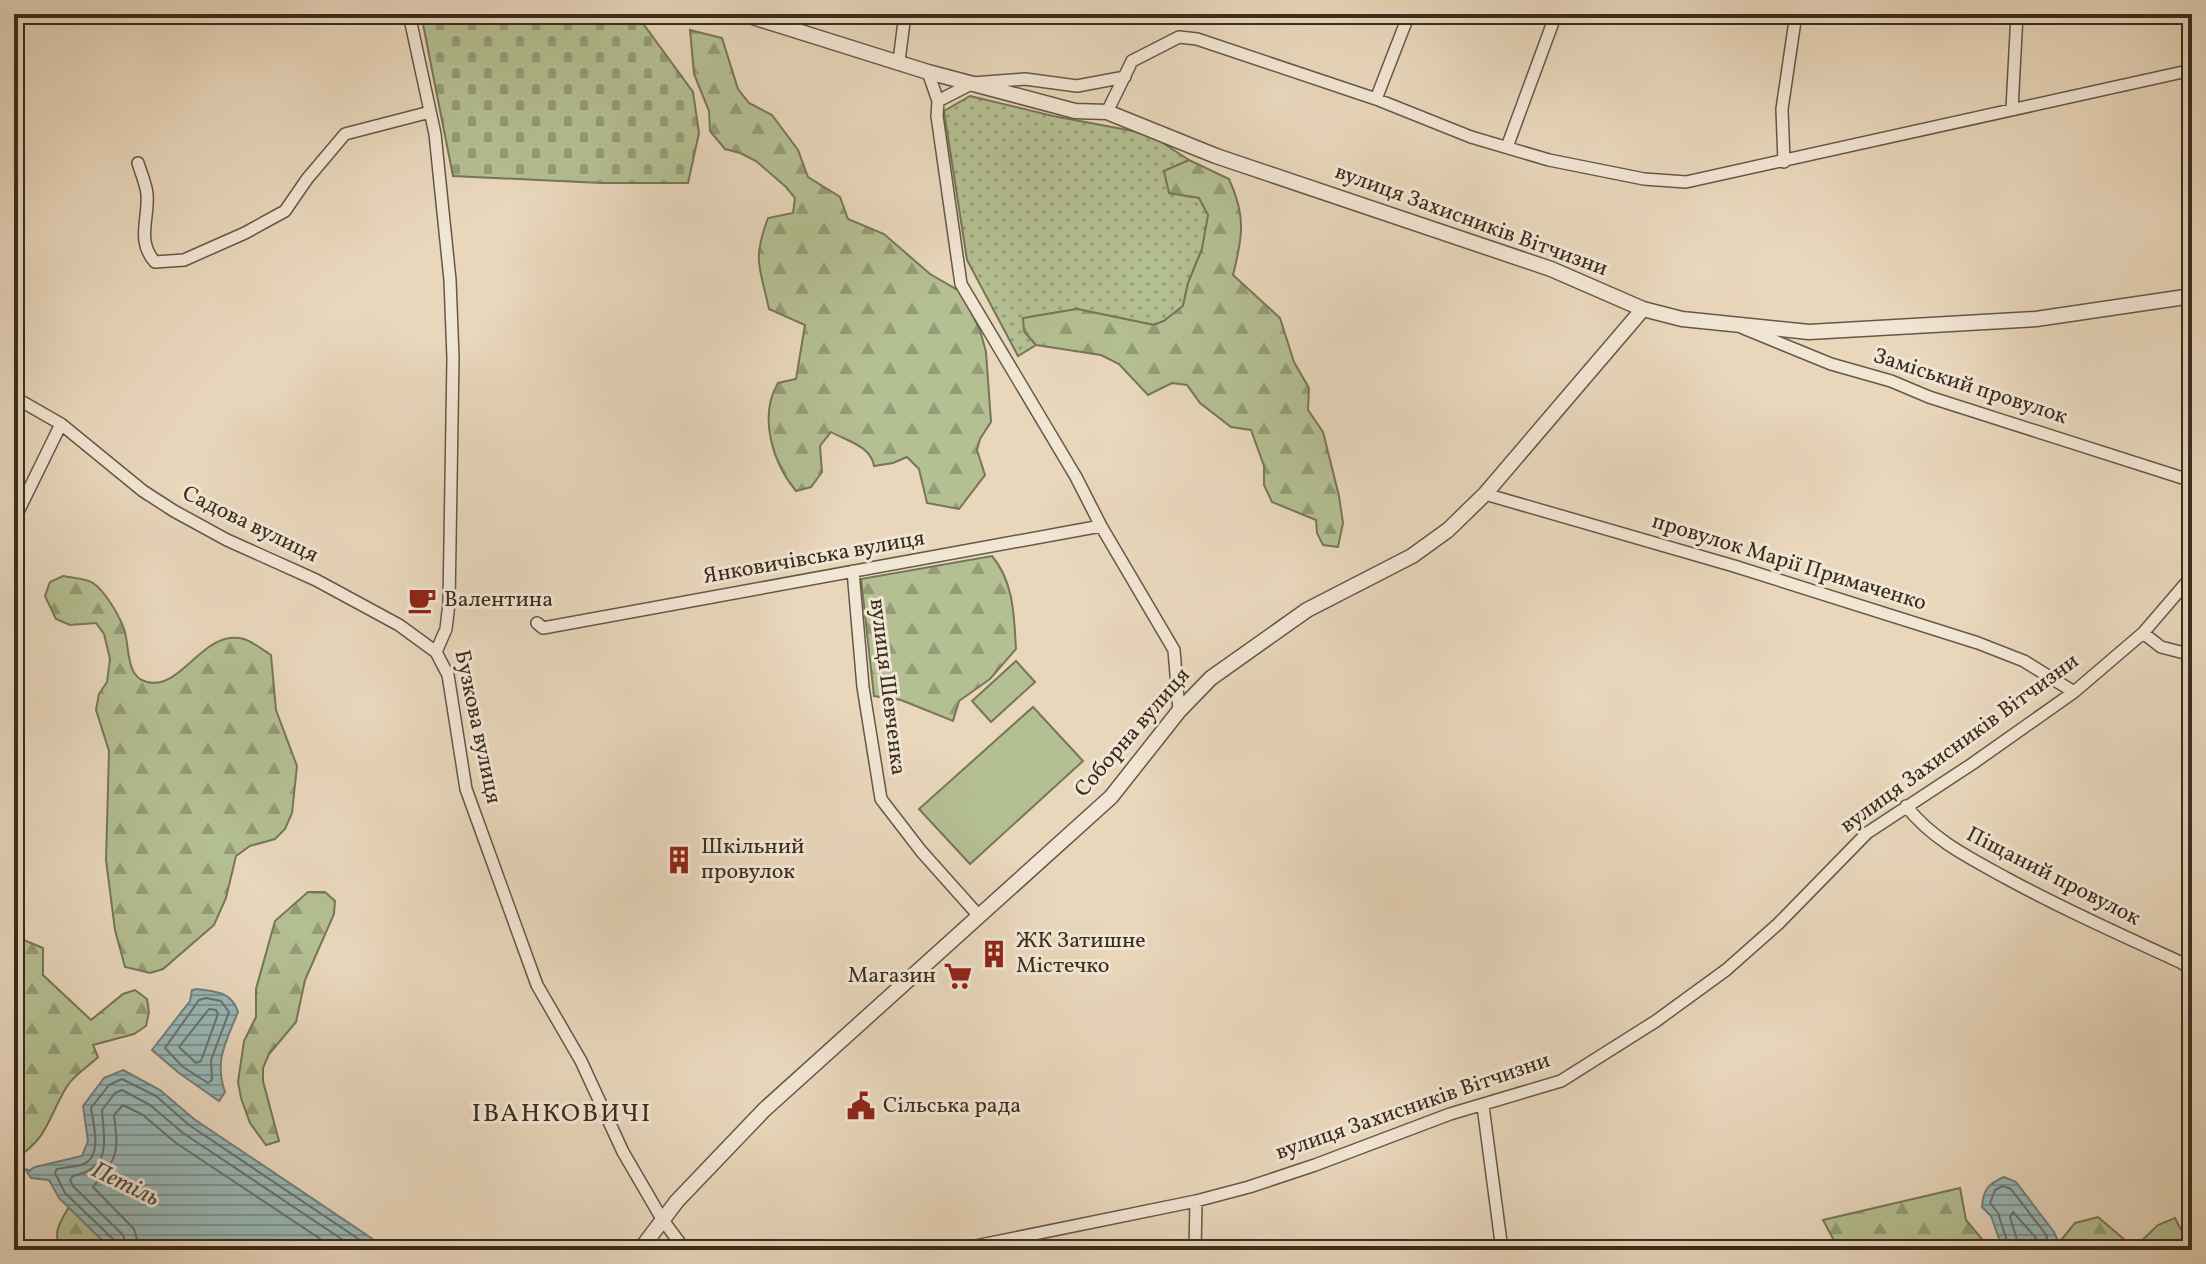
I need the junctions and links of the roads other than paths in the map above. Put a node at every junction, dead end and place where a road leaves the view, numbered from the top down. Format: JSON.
{"nodes":[{"id":1,"x":409,"y":14,"type":"edge"},
{"id":2,"x":743,"y":14,"type":"edge"},
{"id":3,"x":905,"y":14,"type":"edge"},
{"id":4,"x":1409,"y":14,"type":"edge"},
{"id":5,"x":1556,"y":14,"type":"edge"},
{"id":6,"x":1796,"y":14,"type":"edge"},
{"id":7,"x":2017,"y":14,"type":"edge"},
{"id":8,"x":899,"y":61,"type":"junction"},
{"id":9,"x":2192,"y":70,"type":"edge"},
{"id":10,"x":928,"y":72,"type":"junction"},
{"id":11,"x":1125,"y":77,"type":"junction"},
{"id":12,"x":973,"y":83,"type":"junction"},
{"id":13,"x":1376,"y":99,"type":"junction"},
{"id":14,"x":938,"y":101,"type":"junction"},
{"id":15,"x":2012,"y":109,"type":"junction"},
{"id":16,"x":430,"y":112,"type":"junction"},
{"id":17,"x":1107,"y":112,"type":"junction"},
{"id":18,"x":1507,"y":147,"type":"junction"},
{"id":19,"x":1784,"y":162,"type":"junction"},
{"id":20,"x":138,"y":163,"type":"dead end"},
{"id":21,"x":2192,"y":296,"type":"edge"},
{"id":22,"x":1643,"y":309,"type":"junction"},
{"id":23,"x":1738,"y":326,"type":"junction"},
{"id":24,"x":14,"y":397,"type":"edge"},
{"id":25,"x":61,"y":424,"type":"junction"},
{"id":26,"x":2192,"y":481,"type":"edge"},
{"id":27,"x":1485,"y":494,"type":"junction"},
{"id":28,"x":14,"y":520,"type":"edge"},
{"id":29,"x":1101,"y":526,"type":"junction"},
{"id":30,"x":853,"y":571,"type":"junction"},
{"id":31,"x":2192,"y":576,"type":"edge"},
{"id":32,"x":537,"y":623,"type":"dead end"},
{"id":33,"x":2143,"y":633,"type":"junction"},
{"id":34,"x":436,"y":652,"type":"junction"},
{"id":35,"x":2192,"y":655,"type":"edge"},
{"id":36,"x":2074,"y":692,"type":"junction"},
{"id":37,"x":1179,"y":711,"type":"junction"},
{"id":38,"x":1906,"y":806,"type":"junction"},
{"id":39,"x":979,"y":916,"type":"junction"},
{"id":40,"x":2192,"y":970,"type":"edge"},
{"id":41,"x":2192,"y":1018,"type":"edge"},
{"id":42,"x":2189,"y":1032,"type":"dead end"},
{"id":43,"x":1483,"y":1106,"type":"junction"},
{"id":44,"x":1196,"y":1201,"type":"junction"},
{"id":45,"x":662,"y":1219,"type":"junction"},
{"id":46,"x":640,"y":1250,"type":"edge"},
{"id":47,"x":685,"y":1250,"type":"edge"},
{"id":48,"x":956,"y":1250,"type":"edge"},
{"id":49,"x":1195,"y":1250,"type":"edge"},
{"id":50,"x":1502,"y":1250,"type":"edge"}],
"edges":[{"from":1,"to":16,"type":"street","name":"Бузкова вулиця"},
{"from":2,"to":8,"type":"street","name":"вулиця Захисників Вітчизни"},
{"from":3,"to":8,"type":"street"},
{"from":4,"to":13,"type":"street"},
{"from":5,"to":18,"type":"street"},
{"from":6,"to":19,"type":"street"},
{"from":7,"to":15,"type":"street"},
{"from":8,"to":10,"type":"street","name":"вулиця Захисників Вітчизни"},
{"from":9,"to":15,"type":"street"},
{"from":10,"to":12,"type":"street","name":"вулиця Захисників Вітчизни"},
{"from":10,"to":14,"type":"street"},
{"from":11,"to":12,"type":"street"},
{"from":11,"to":13,"type":"street"},
{"from":11,"to":17,"type":"street"},
{"from":12,"to":14,"type":"street"},
{"from":12,"to":17,"type":"street","name":"вулиця Захисників Вітчизни"},
{"from":13,"to":18,"type":"street"},
{"from":14,"to":29,"type":"street"},
{"from":15,"to":19,"type":"street"},
{"from":16,"to":20,"type":"street"},
{"from":16,"to":34,"type":"street","name":"Бузкова вулиця"},
{"from":17,"to":22,"type":"street","name":"вулиця Захисників Вітчизни"},
{"from":18,"to":19,"type":"street"},
{"from":21,"to":23,"type":"street","name":"вулиця Захисників Вітчизни"},
{"from":22,"to":23,"type":"street","name":"вулиця Захисників Вітчизни"},
{"from":22,"to":27,"type":"street","name":"Соборна вулиця"},
{"from":23,"to":26,"type":"street","name":"Заміський провулок"},
{"from":24,"to":25,"type":"street","name":"Садова вулиця"},
{"from":25,"to":28,"type":"street"},
{"from":25,"to":34,"type":"street","name":"Садова вулиця"},
{"from":27,"to":36,"type":"street","name":"провулок Марії Примаченко"},
{"from":27,"to":37,"type":"street","name":"Соборна вулиця"},
{"from":29,"to":30,"type":"street","name":"Янковичівська вулиця"},
{"from":29,"to":37,"type":"street"},
{"from":30,"to":32,"type":"street","name":"Янковичівська вулиця"},
{"from":30,"to":39,"type":"street","name":"вулиця Шевченка"},
{"from":31,"to":33,"type":"street","name":"вулиця Захисників Вітчизни"},
{"from":33,"to":35,"type":"street"},
{"from":33,"to":36,"type":"street","name":"вулиця Захисників Вітчизни"},
{"from":34,"to":45,"type":"street","name":"Бузкова вулиця"},
{"from":36,"to":38,"type":"street","name":"вулиця Захисників Вітчизни"},
{"from":37,"to":39,"type":"street","name":"Соборна вулиця"},
{"from":38,"to":40,"type":"street","name":"Піщаний провулок"},
{"from":38,"to":43,"type":"street","name":"вулиця Захисників Вітчизни"},
{"from":39,"to":45,"type":"street","name":"Соборна вулиця"},
{"from":41,"to":42,"type":"street"},
{"from":43,"to":44,"type":"street","name":"вулиця Захисників Вітчизни"},
{"from":43,"to":50,"type":"street"},
{"from":44,"to":48,"type":"street","name":"вулиця Захисників Вітчизни"},
{"from":44,"to":49,"type":"street"},
{"from":45,"to":46,"type":"street","name":"Соборна вулиця"},
{"from":45,"to":47,"type":"street"}]}
